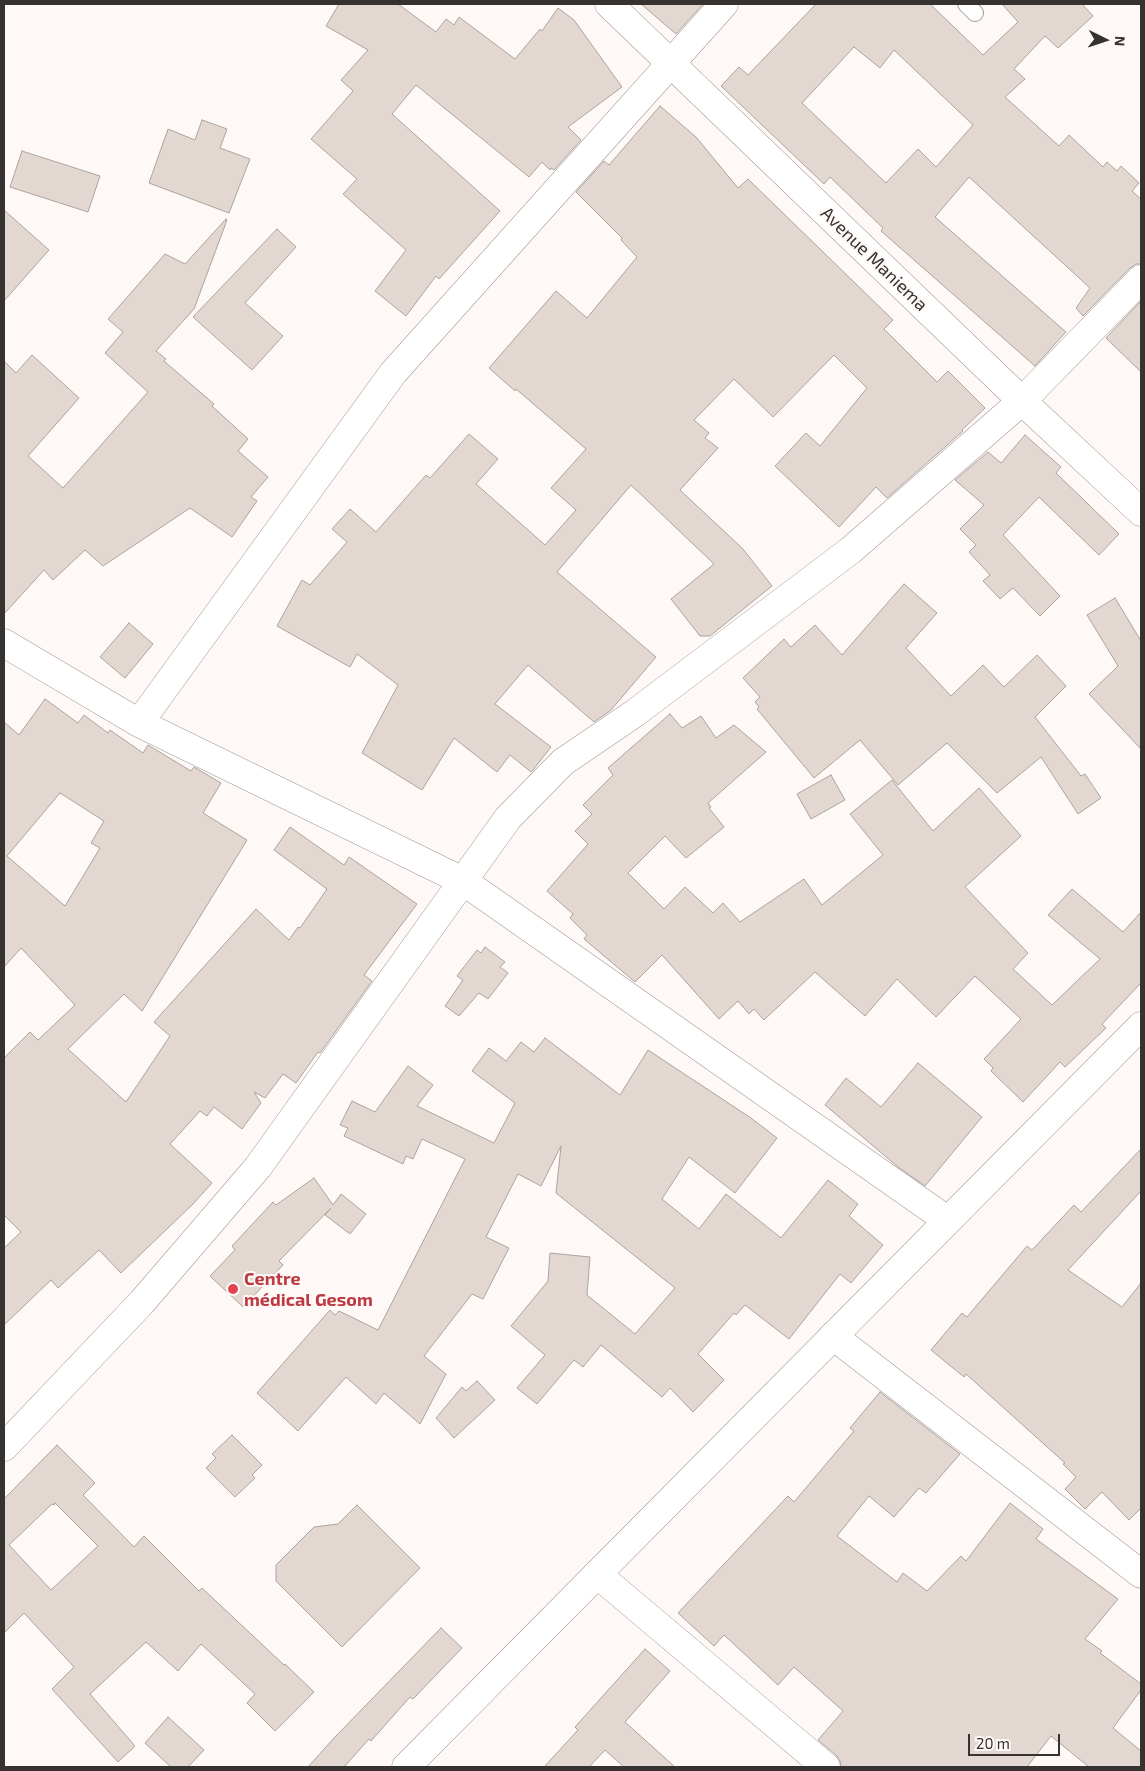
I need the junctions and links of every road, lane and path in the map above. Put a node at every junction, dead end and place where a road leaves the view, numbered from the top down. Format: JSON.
{"nodes":[{"id":1,"x":609,"y":4,"type":"edge"},
{"id":2,"x":724,"y":4,"type":"edge"},
{"id":3,"x":670,"y":63,"type":"junction"},
{"id":4,"x":1141,"y":279,"type":"edge"},
{"id":5,"x":1022,"y":401,"type":"junction"},
{"id":6,"x":1141,"y":512,"type":"edge"},
{"id":7,"x":7,"y":650,"type":"edge"},
{"id":8,"x":138,"y":723,"type":"junction"},
{"id":9,"x":463,"y":881,"type":"junction"},
{"id":10,"x":1141,"y":1027,"type":"edge"},
{"id":11,"x":947,"y":1220,"type":"junction"},
{"id":12,"x":833,"y":1336,"type":"junction"},
{"id":13,"x":4,"y":1446,"type":"edge"},
{"id":14,"x":597,"y":1574,"type":"junction"},
{"id":15,"x":1141,"y":1574,"type":"edge"},
{"id":16,"x":406,"y":1767,"type":"edge"},
{"id":17,"x":826,"y":1767,"type":"edge"}],
"edges":[{"from":1,"to":3,"type":"main road","name":"Avenue Maniema"},
{"from":2,"to":3,"type":"main road"},
{"from":3,"to":5,"type":"main road","name":"Avenue Maniema"},
{"from":3,"to":8,"type":"main road"},
{"from":4,"to":5,"type":"main road"},
{"from":5,"to":6,"type":"main road","name":"Avenue Maniema"},
{"from":5,"to":9,"type":"main road"},
{"from":7,"to":8,"type":"main road"},
{"from":8,"to":9,"type":"main road"},
{"from":9,"to":11,"type":"main road"},
{"from":9,"to":13,"type":"main road"},
{"from":10,"to":11,"type":"main road"},
{"from":11,"to":12,"type":"main road"},
{"from":12,"to":14,"type":"main road"},
{"from":12,"to":15,"type":"main road"},
{"from":14,"to":16,"type":"main road"},
{"from":14,"to":17,"type":"main road"}]}
